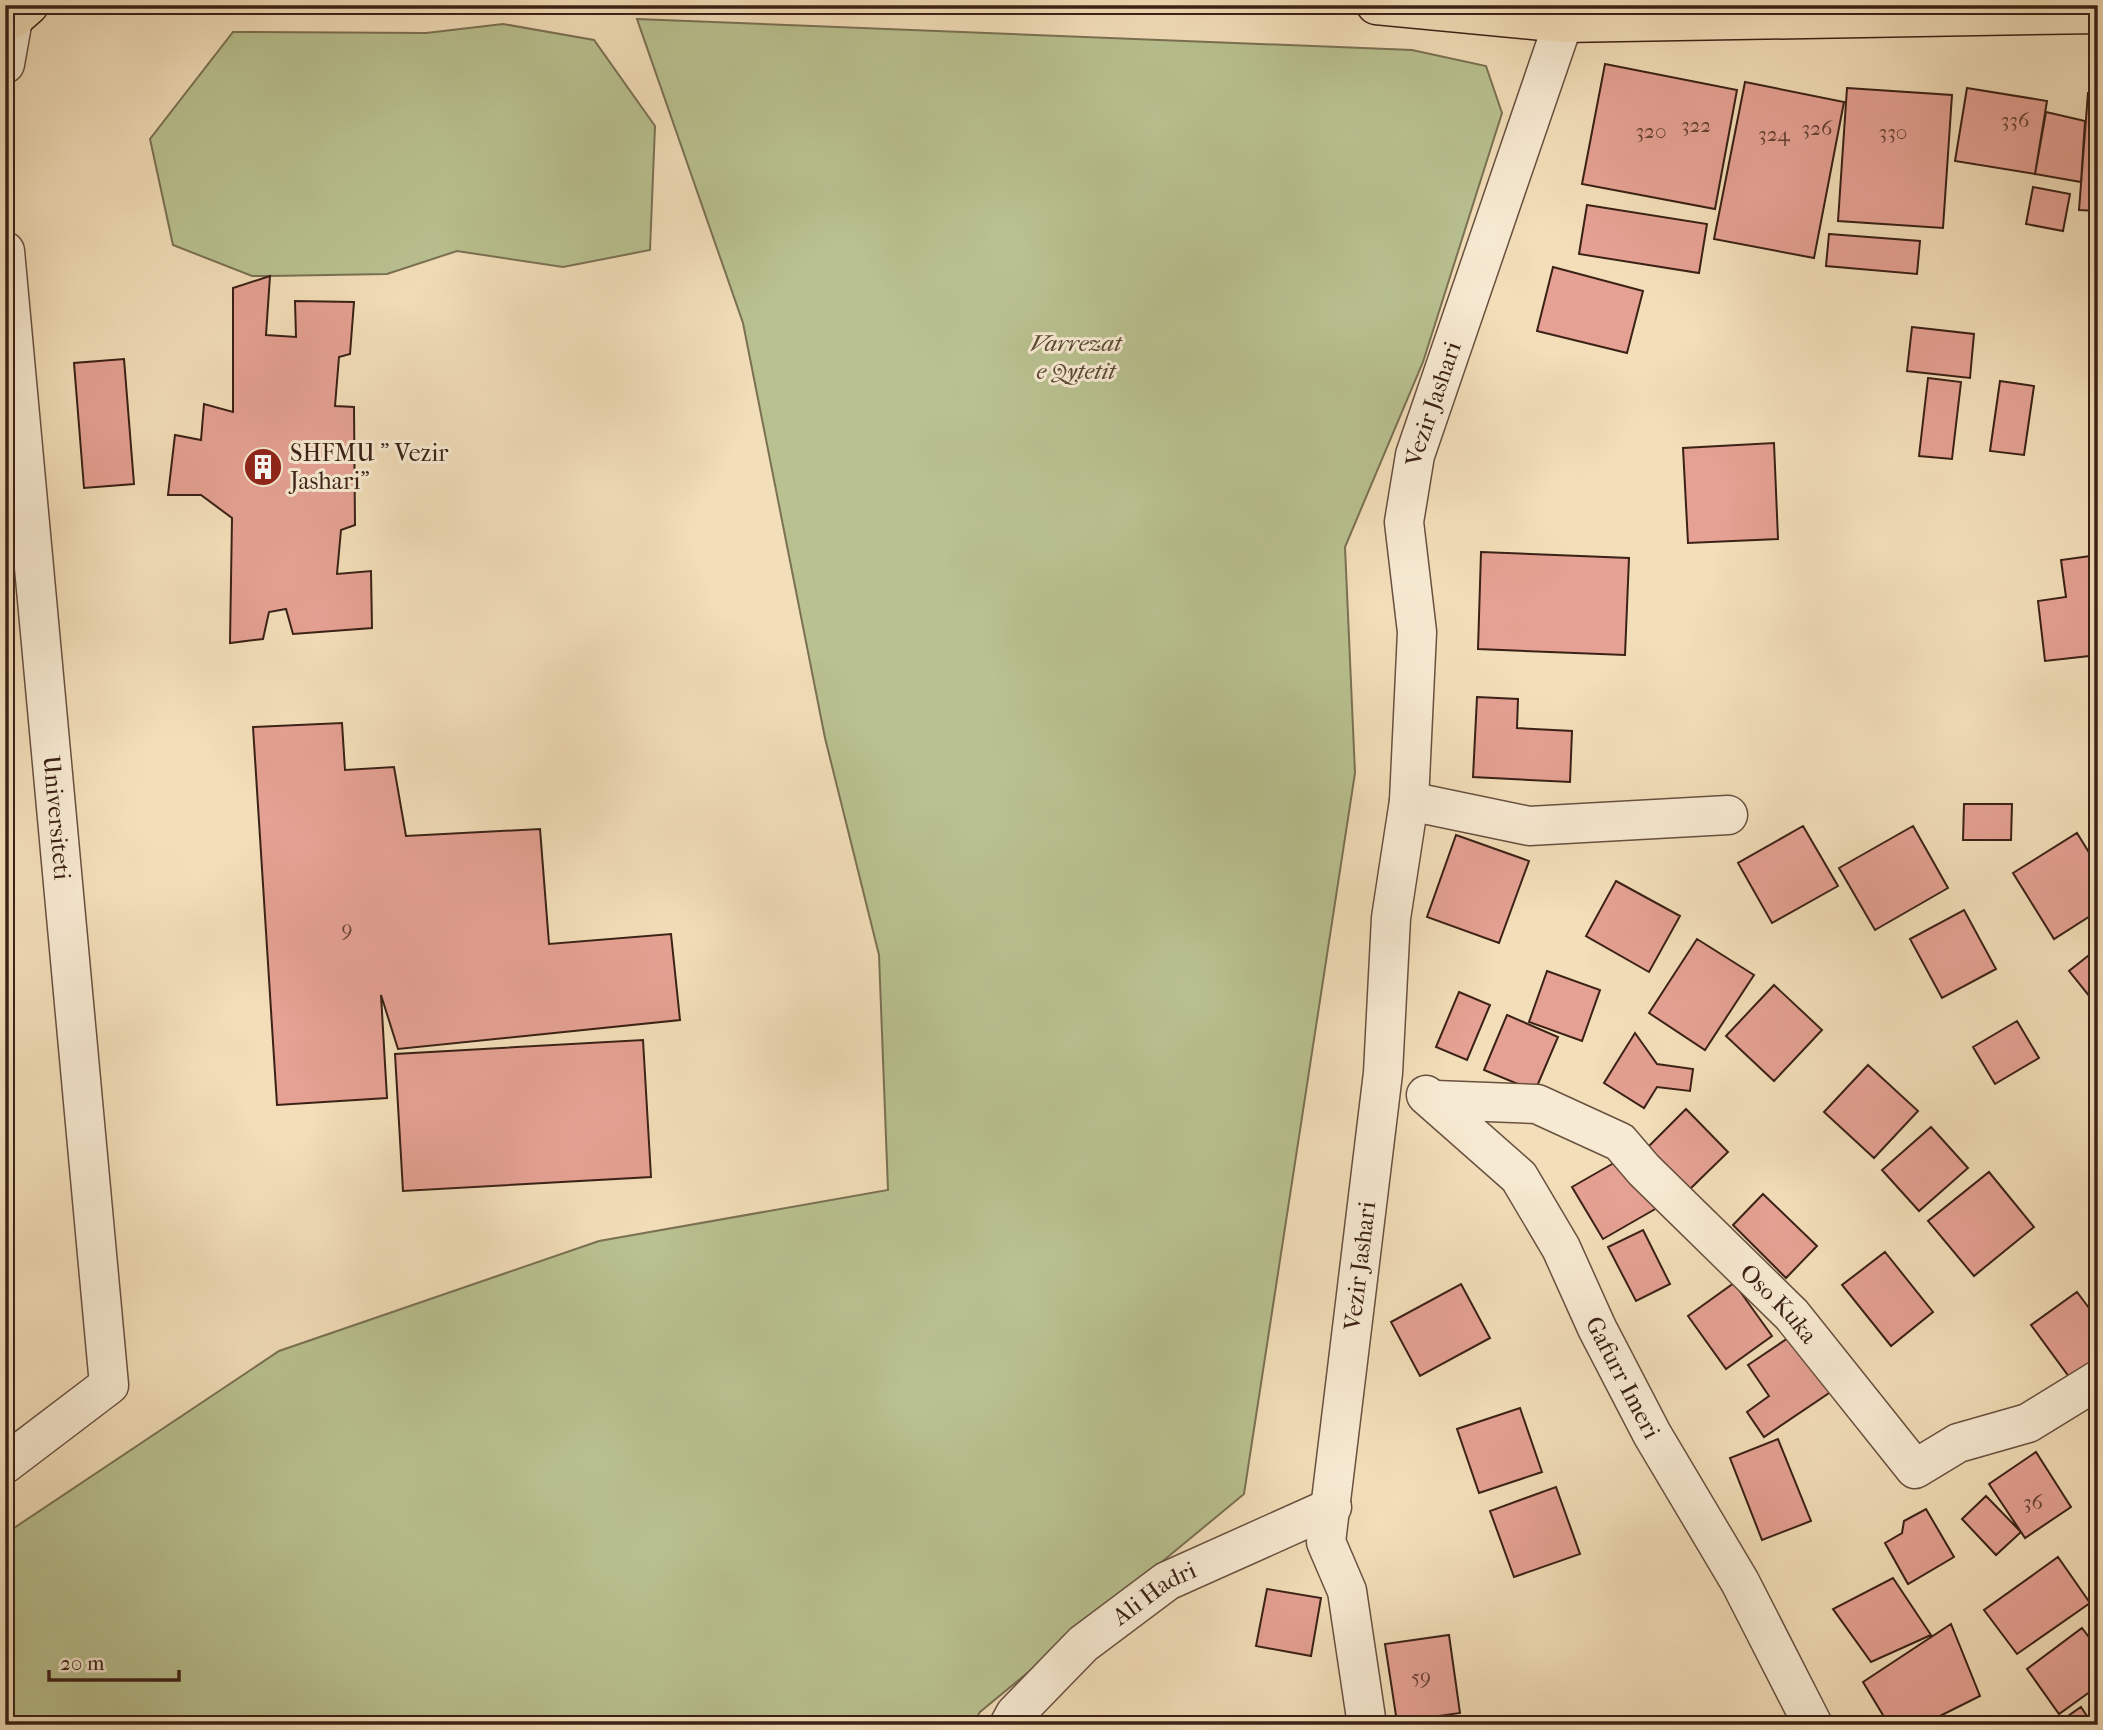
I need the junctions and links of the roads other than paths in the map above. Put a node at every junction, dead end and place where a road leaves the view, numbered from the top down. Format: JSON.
{"nodes":[{"id":1,"x":1376,"y":5,"type":"edge"},
{"id":2,"x":2098,"y":14,"type":"edge"},
{"id":3,"x":16,"y":15,"type":"edge"},
{"id":4,"x":1563,"y":23,"type":"junction"},
{"id":5,"x":5,"y":64,"type":"edge"},
{"id":6,"x":5,"y":251,"type":"edge"},
{"id":7,"x":1409,"y":801,"type":"junction"},
{"id":8,"x":1728,"y":815,"type":"dead end"},
{"id":9,"x":1384,"y":1073,"type":"junction"},
{"id":10,"x":1435,"y":1100,"type":"junction"},
{"id":11,"x":2098,"y":1380,"type":"edge"},
{"id":12,"x":5,"y":1464,"type":"edge"},
{"id":13,"x":1332,"y":1507,"type":"junction"},
{"id":14,"x":1009,"y":1725,"type":"edge"},
{"id":15,"x":1367,"y":1725,"type":"edge"},
{"id":16,"x":1814,"y":1725,"type":"edge"}],
"edges":[{"from":1,"to":4,"type":"main road"},
{"from":2,"to":4,"type":"main road"},
{"from":3,"to":5,"type":"street"},
{"from":4,"to":7,"type":"street","name":"Vezir Jashari"},
{"from":6,"to":12,"type":"street","name":"Universiteti"},
{"from":7,"to":8,"type":"street"},
{"from":7,"to":9,"type":"street","name":"Vezir Jashari"},
{"from":9,"to":10,"type":"street","name":"Gafurr Imeri"},
{"from":9,"to":13,"type":"street","name":"Vezir Jashari"},
{"from":10,"to":11,"type":"street","name":"Oso Kuka"},
{"from":10,"to":16,"type":"street","name":"Gafurr Imeri"},
{"from":13,"to":14,"type":"street","name":"Ali Hadri"},
{"from":13,"to":15,"type":"street","name":"Vezir Jashari"}]}
